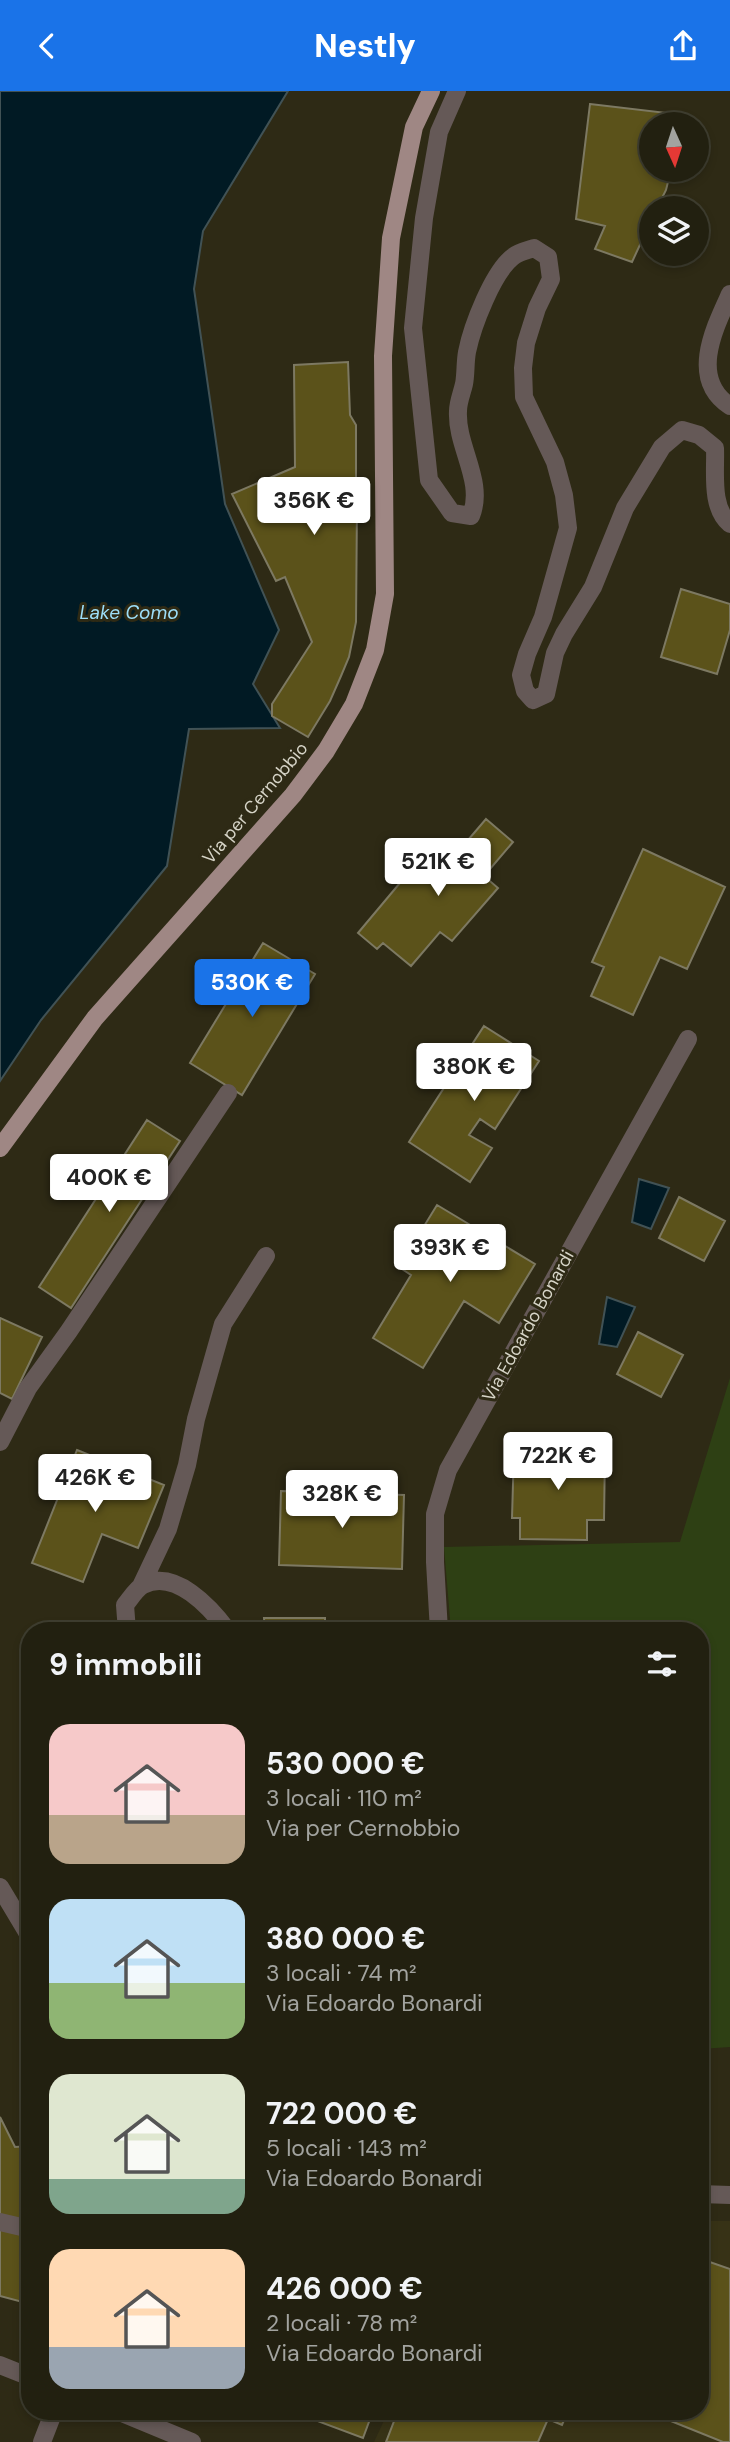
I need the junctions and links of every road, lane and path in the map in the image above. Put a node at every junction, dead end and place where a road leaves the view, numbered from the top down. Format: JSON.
{"nodes":[{"id":1,"x":431,"y":91,"type":"edge"},
{"id":2,"x":457,"y":91,"type":"edge"},
{"id":3,"x":730,"y":294,"type":"edge"},
{"id":4,"x":730,"y":406,"type":"edge"},
{"id":5,"x":730,"y":524,"type":"edge"},
{"id":6,"x":688,"y":1039,"type":"dead end"},
{"id":7,"x":228,"y":1093,"type":"dead end"},
{"id":8,"x":0,"y":1148,"type":"edge"},
{"id":9,"x":266,"y":1256,"type":"dead end"},
{"id":10,"x":0,"y":1442,"type":"edge"},
{"id":11,"x":141,"y":1586,"type":"junction"},
{"id":12,"x":126,"y":1622,"type":"edge"},
{"id":13,"x":221,"y":1622,"type":"edge"},
{"id":14,"x":439,"y":1622,"type":"edge"},
{"id":15,"x":0,"y":1887,"type":"edge"},
{"id":16,"x":21,"y":1922,"type":"edge"},
{"id":17,"x":709,"y":2194,"type":"edge"},
{"id":18,"x":730,"y":2195,"type":"edge"},
{"id":19,"x":0,"y":2222,"type":"edge"},
{"id":20,"x":21,"y":2227,"type":"edge"},
{"id":21,"x":0,"y":2365,"type":"edge"},
{"id":22,"x":21,"y":2373,"type":"edge"},
{"id":23,"x":51,"y":2420,"type":"edge"},
{"id":24,"x":139,"y":2420,"type":"edge"},
{"id":25,"x":42,"y":2442,"type":"edge"},
{"id":26,"x":192,"y":2442,"type":"edge"}],
"edges":[{"from":1,"to":8,"type":"main road","name":"Via per Cernobbio"},
{"from":2,"to":5,"type":"street"},
{"from":3,"to":4,"type":"street"},
{"from":6,"to":14,"type":"street","name":"Via Edoardo Bonardi"},
{"from":7,"to":10,"type":"street"},
{"from":9,"to":11,"type":"street"},
{"from":11,"to":12,"type":"street"},
{"from":11,"to":13,"type":"street"},
{"from":15,"to":16,"type":"street"},
{"from":17,"to":18,"type":"street"},
{"from":19,"to":20,"type":"street"},
{"from":21,"to":22,"type":"street"},
{"from":23,"to":25,"type":"street"},
{"from":24,"to":26,"type":"street"}]}
